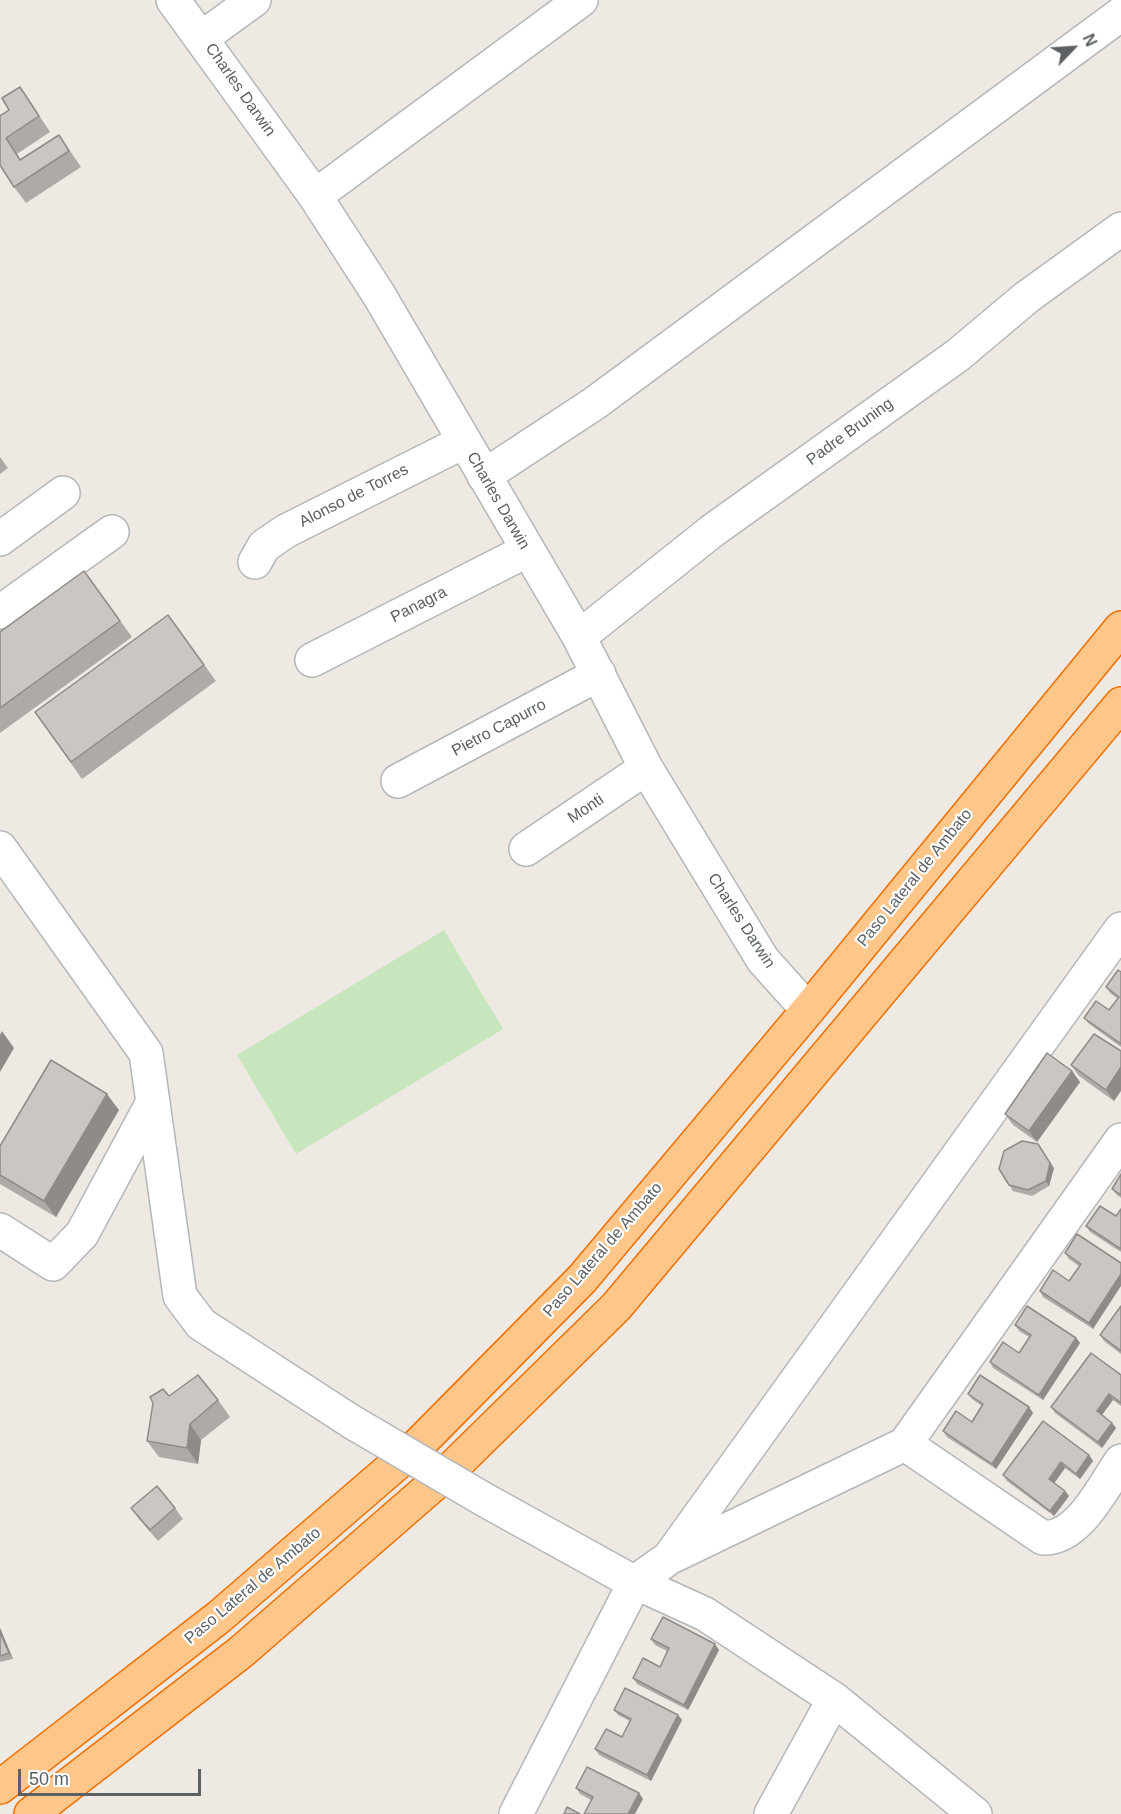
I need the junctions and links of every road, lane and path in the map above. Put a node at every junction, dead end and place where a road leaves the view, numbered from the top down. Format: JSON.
{"nodes":[{"id":1,"x":173,"y":0,"type":"edge"},
{"id":2,"x":254,"y":0,"type":"edge"},
{"id":3,"x":581,"y":0,"type":"edge"},
{"id":4,"x":1121,"y":14,"type":"edge"},
{"id":5,"x":203,"y":38,"type":"junction"},
{"id":6,"x":315,"y":196,"type":"junction"},
{"id":7,"x":1121,"y":229,"type":"edge"},
{"id":8,"x":463,"y":442,"type":"junction"},
{"id":9,"x":484,"y":476,"type":"junction"},
{"id":10,"x":63,"y":493,"type":"dead end"},
{"id":11,"x":112,"y":532,"type":"dead end"},
{"id":12,"x":0,"y":538,"type":"edge"},
{"id":13,"x":526,"y":551,"type":"junction"},
{"id":14,"x":255,"y":562,"type":"dead end"},
{"id":15,"x":0,"y":612,"type":"edge"},
{"id":16,"x":1121,"y":628,"type":"edge"},
{"id":17,"x":579,"y":637,"type":"junction"},
{"id":18,"x":312,"y":660,"type":"dead end"},
{"id":19,"x":600,"y":674,"type":"junction"},
{"id":20,"x":1121,"y":704,"type":"edge"},
{"id":21,"x":1008,"y":764,"type":"junction"},
{"id":22,"x":646,"y":768,"type":"junction"},
{"id":23,"x":398,"y":781,"type":"dead end"},
{"id":24,"x":1044,"y":794,"type":"junction"},
{"id":25,"x":0,"y":848,"type":"edge"},
{"id":26,"x":526,"y":849,"type":"dead end"},
{"id":27,"x":1121,"y":929,"type":"edge"},
{"id":28,"x":808,"y":1010,"type":"junction"},
{"id":29,"x":153,"y":1102,"type":"junction"},
{"id":30,"x":1121,"y":1140,"type":"edge"},
{"id":31,"x":0,"y":1230,"type":"edge"},
{"id":32,"x":905,"y":1444,"type":"junction"},
{"id":33,"x":1121,"y":1461,"type":"edge"},
{"id":34,"x":669,"y":1558,"type":"junction"},
{"id":35,"x":635,"y":1582,"type":"junction"},
{"id":36,"x":834,"y":1698,"type":"junction"},
{"id":37,"x":0,"y":1787,"type":"edge"},
{"id":38,"x":31,"y":1814,"type":"edge"},
{"id":39,"x":516,"y":1814,"type":"edge"},
{"id":40,"x":771,"y":1814,"type":"edge"},
{"id":41,"x":975,"y":1814,"type":"edge"}],
"edges":[{"from":1,"to":5,"type":"street","name":"Charles Darwin"},
{"from":2,"to":5,"type":"street"},
{"from":3,"to":6,"type":"street"},
{"from":4,"to":9,"type":"street"},
{"from":5,"to":6,"type":"street","name":"Charles Darwin"},
{"from":6,"to":8,"type":"street","name":"Charles Darwin"},
{"from":7,"to":17,"type":"street","name":"Padre Bruning"},
{"from":8,"to":9,"type":"street","name":"Charles Darwin"},
{"from":8,"to":14,"type":"street","name":"Alonso de Torres"},
{"from":9,"to":13,"type":"street","name":"Charles Darwin"},
{"from":10,"to":12,"type":"street"},
{"from":11,"to":15,"type":"street"},
{"from":13,"to":17,"type":"street","name":"Charles Darwin"},
{"from":13,"to":18,"type":"street","name":"Panagra"},
{"from":16,"to":21,"type":"highway","name":"Paso Lateral de Ambato"},
{"from":17,"to":19,"type":"street","name":"Charles Darwin"},
{"from":19,"to":22,"type":"street","name":"Charles Darwin"},
{"from":19,"to":23,"type":"street","name":"Pietro Capurro"},
{"from":20,"to":24,"type":"highway"},
{"from":21,"to":24,"type":"highway"},
{"from":21,"to":28,"type":"highway","name":"Paso Lateral de Ambato"},
{"from":22,"to":26,"type":"street","name":"Monti"},
{"from":22,"to":28,"type":"street","name":"Charles Darwin"},
{"from":24,"to":38,"type":"highway"},
{"from":25,"to":29,"type":"street"},
{"from":27,"to":34,"type":"street"},
{"from":28,"to":37,"type":"highway","name":"Paso Lateral de Ambato"},
{"from":29,"to":31,"type":"street"},
{"from":29,"to":35,"type":"street","bridge":true},
{"from":30,"to":32,"type":"street"},
{"from":32,"to":33,"type":"street"},
{"from":32,"to":34,"type":"street"},
{"from":34,"to":35,"type":"street"},
{"from":35,"to":36,"type":"street"},
{"from":35,"to":39,"type":"street"},
{"from":36,"to":40,"type":"street"},
{"from":36,"to":41,"type":"street"}]}
